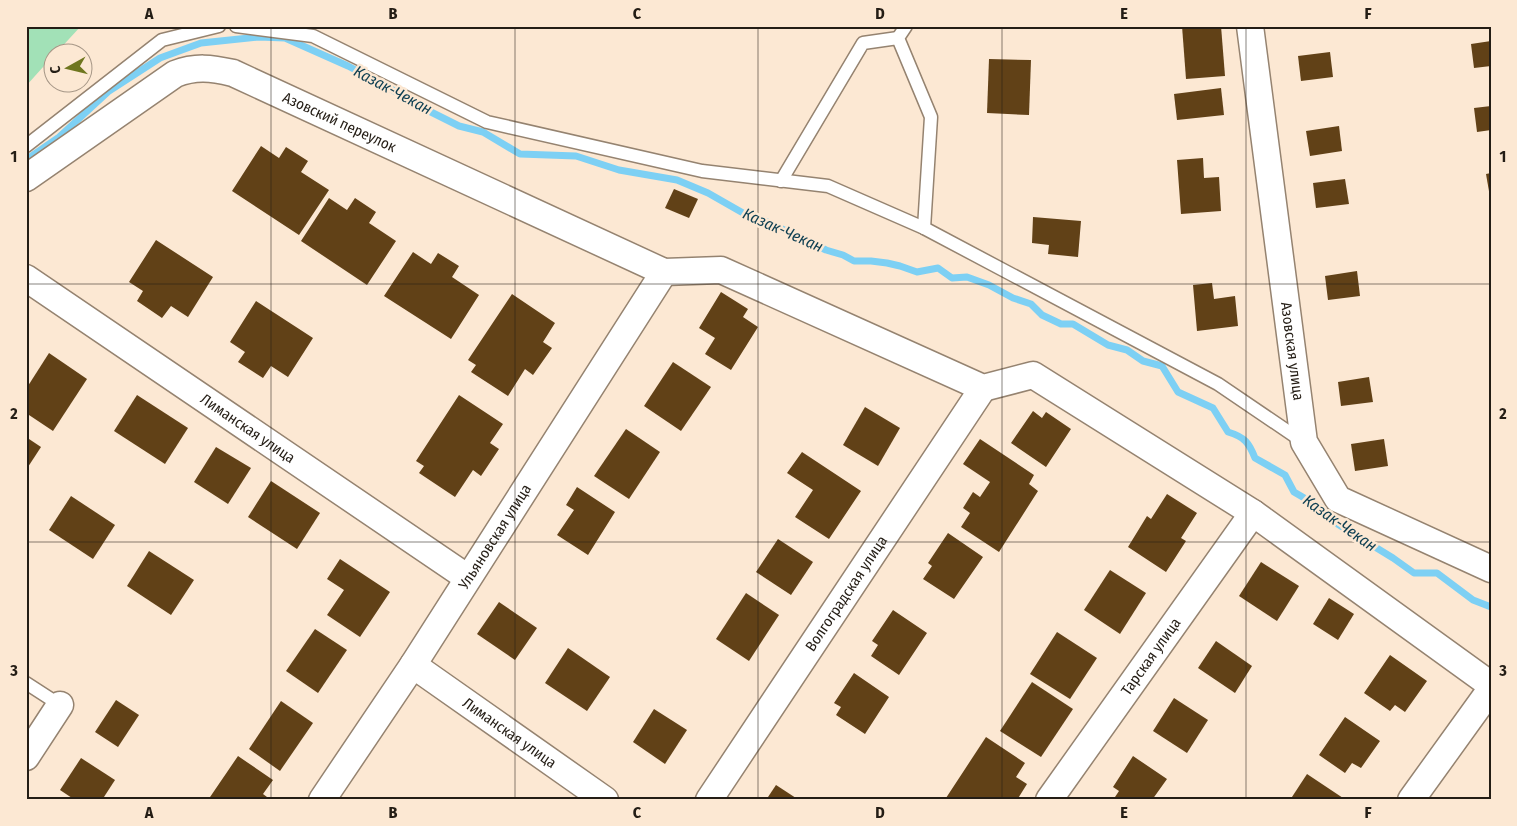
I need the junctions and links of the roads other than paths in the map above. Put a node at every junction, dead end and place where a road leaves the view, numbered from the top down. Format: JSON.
{"nodes":[{"id":1,"x":219,"y":26,"type":"edge"},
{"id":2,"x":236,"y":26,"type":"edge"},
{"id":3,"x":906,"y":26,"type":"edge"},
{"id":4,"x":1250,"y":26,"type":"edge"},
{"id":5,"x":898,"y":38,"type":"junction"},
{"id":6,"x":26,"y":146,"type":"edge"},
{"id":7,"x":26,"y":178,"type":"edge"},
{"id":8,"x":781,"y":180,"type":"junction"},
{"id":9,"x":924,"y":228,"type":"junction"},
{"id":10,"x":664,"y":272,"type":"junction"},
{"id":11,"x":26,"y":278,"type":"edge"},
{"id":12,"x":983,"y":388,"type":"junction"},
{"id":13,"x":1304,"y":442,"type":"junction"},
{"id":14,"x":1253,"y":514,"type":"junction"},
{"id":15,"x":1491,"y":569,"type":"edge"},
{"id":16,"x":468,"y":578,"type":"junction"},
{"id":17,"x":413,"y":665,"type":"junction"},
{"id":18,"x":26,"y":683,"type":"edge"},
{"id":19,"x":1491,"y":685,"type":"edge"},
{"id":20,"x":1491,"y":689,"type":"edge"},
{"id":21,"x":60,"y":705,"type":"joint"},
{"id":22,"x":26,"y":757,"type":"edge"},
{"id":23,"x":322,"y":800,"type":"edge"},
{"id":24,"x":605,"y":800,"type":"edge"},
{"id":25,"x":709,"y":800,"type":"edge"},
{"id":26,"x":1049,"y":800,"type":"edge"},
{"id":27,"x":1411,"y":800,"type":"edge"}],
"edges":[{"from":1,"to":6,"type":"lane"},
{"from":2,"to":8,"type":"lane"},
{"from":3,"to":5,"type":"lane"},
{"from":4,"to":13,"type":"street","name":"Азовская улица"},
{"from":5,"to":8,"type":"lane"},
{"from":5,"to":9,"type":"lane"},
{"from":7,"to":10,"type":"street","name":"Азовский переулок"},
{"from":8,"to":9,"type":"lane"},
{"from":9,"to":13,"type":"lane"},
{"from":10,"to":12,"type":"street"},
{"from":10,"to":16,"type":"street","name":"Ульяновская улица"},
{"from":11,"to":16,"type":"street","name":"Лиманская улица"},
{"from":12,"to":14,"type":"street"},
{"from":12,"to":25,"type":"street","name":"Волгоградская улица"},
{"from":13,"to":15,"type":"street","name":"Азовская улица"},
{"from":14,"to":19,"type":"street"},
{"from":14,"to":26,"type":"street","name":"Тарская улица"},
{"from":16,"to":17,"type":"street","name":"Ульяновская улица"},
{"from":17,"to":23,"type":"street","name":"Ульяновская улица"},
{"from":17,"to":24,"type":"street","name":"Лиманская улица"},
{"from":18,"to":21,"type":"lane"},
{"from":20,"to":27,"type":"street"},
{"from":21,"to":22,"type":"street"}]}
